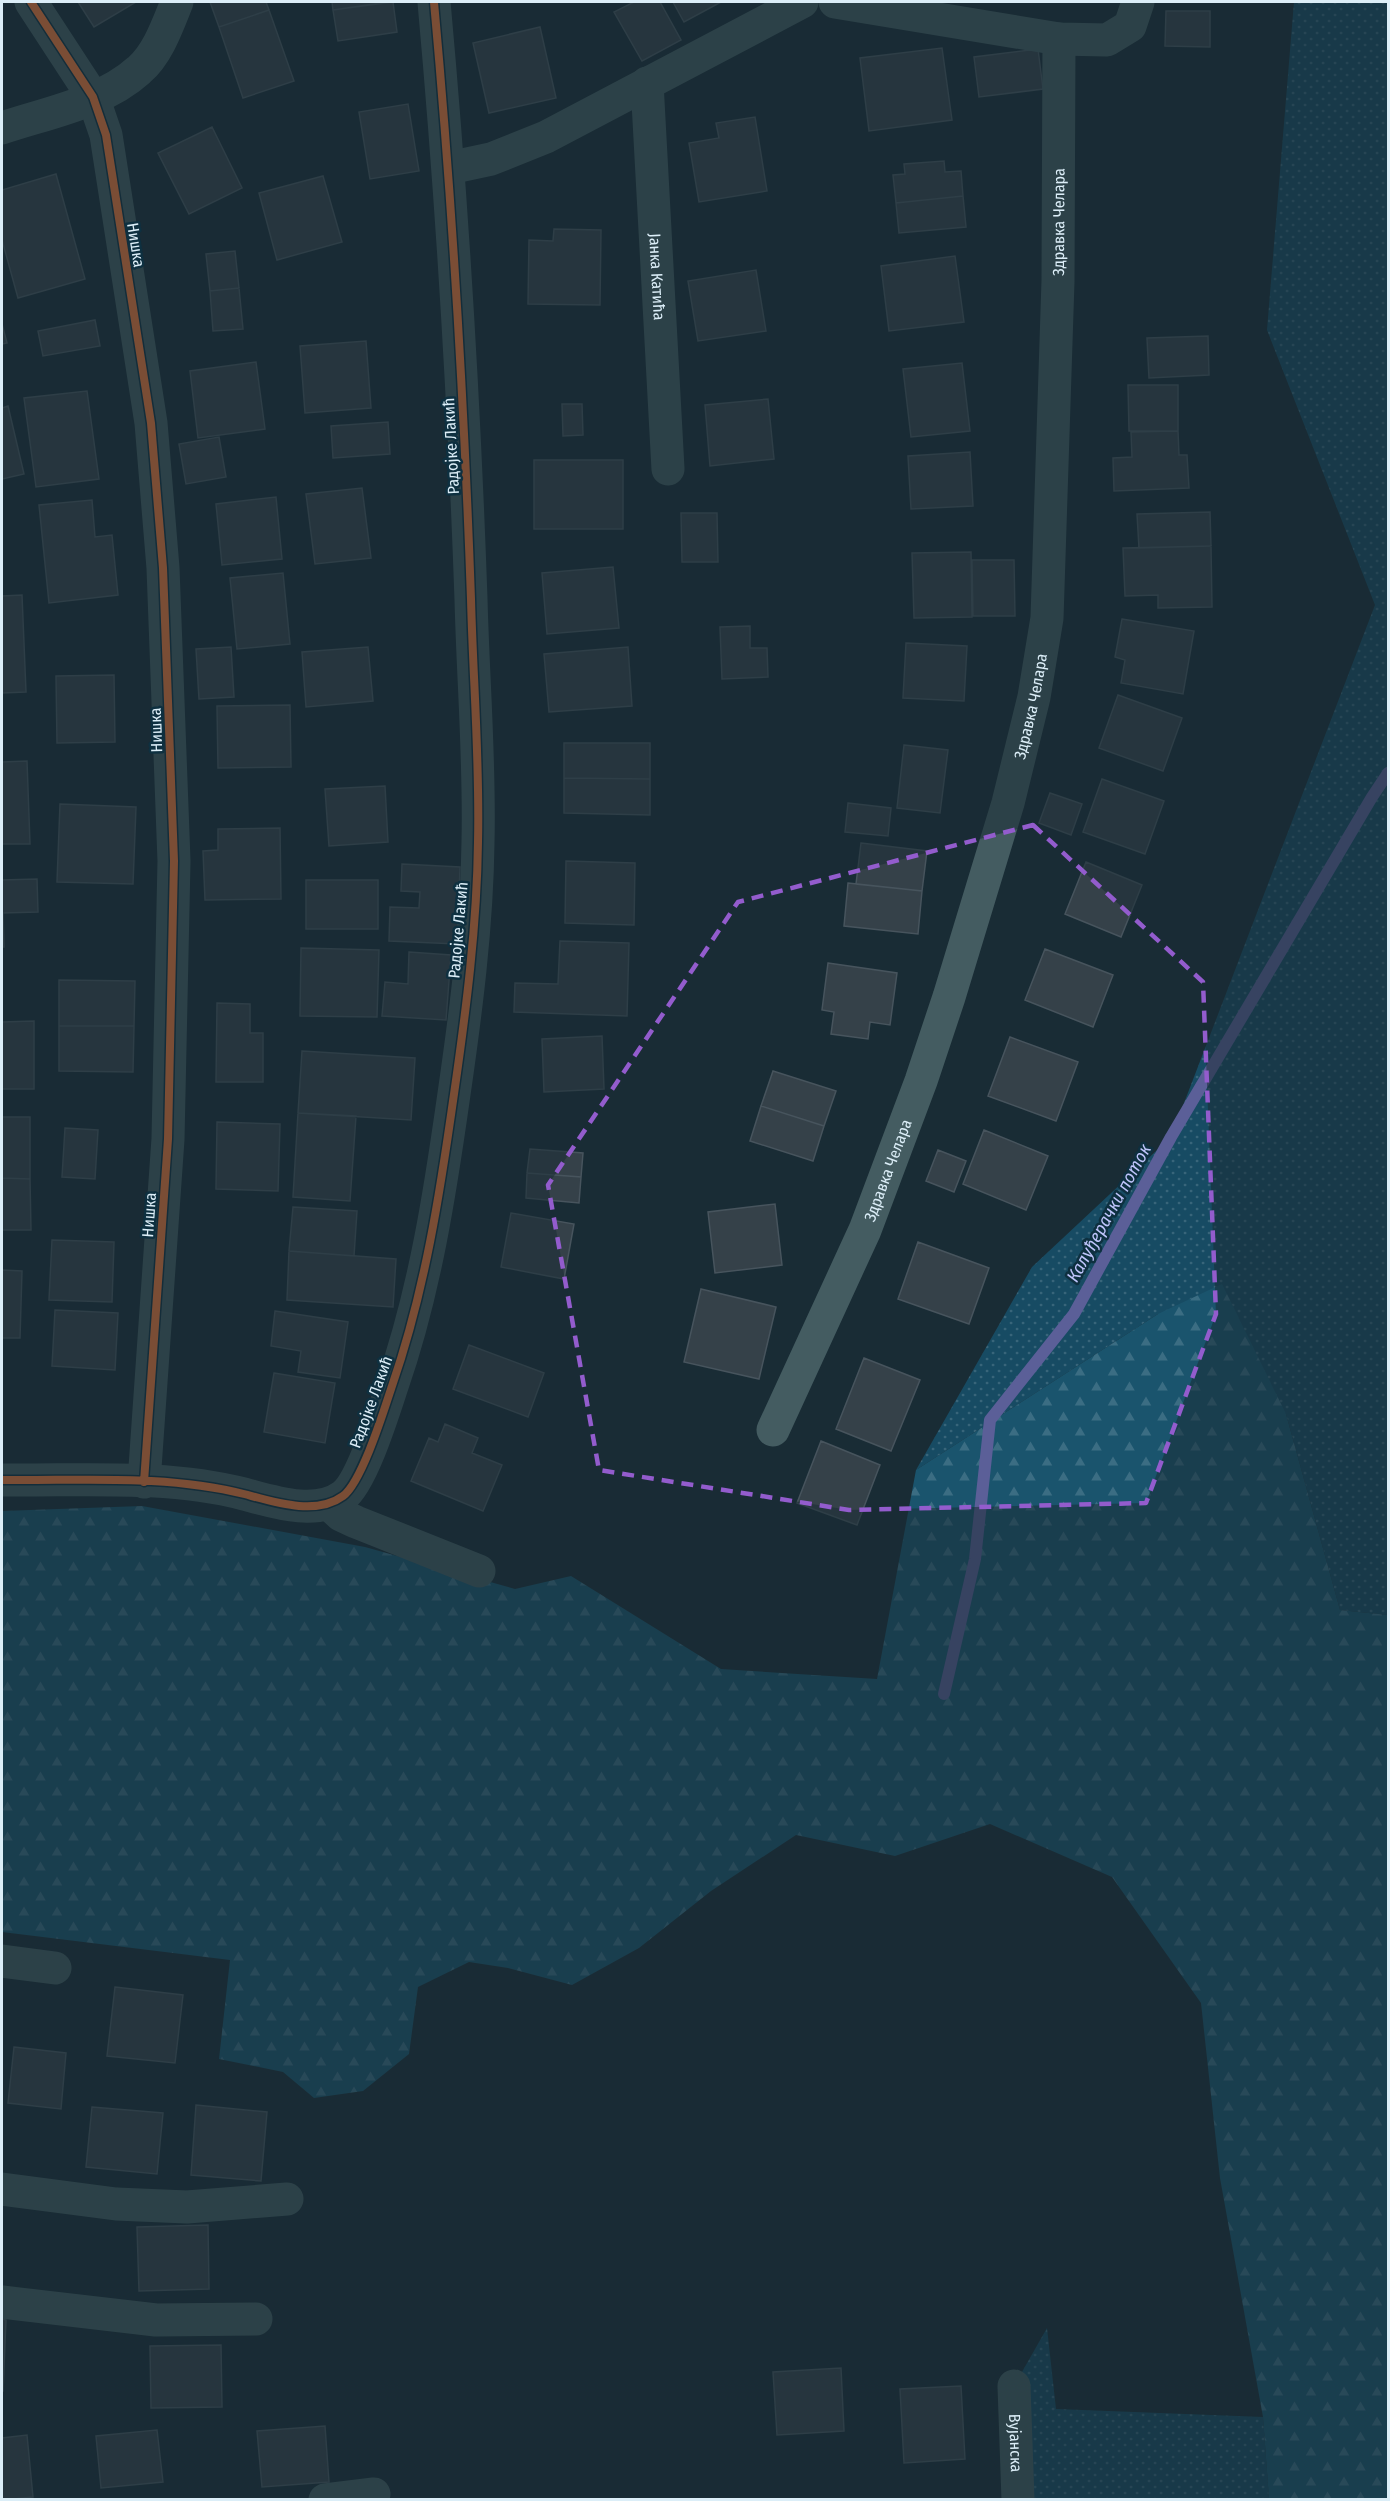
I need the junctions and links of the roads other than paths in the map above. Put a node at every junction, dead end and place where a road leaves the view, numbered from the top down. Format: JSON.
{"nodes":[{"id":1,"x":31,"y":2,"type":"edge"},
{"id":2,"x":177,"y":2,"type":"edge"},
{"id":3,"x":434,"y":2,"type":"edge"},
{"id":4,"x":802,"y":2,"type":"edge"},
{"id":5,"x":835,"y":2,"type":"edge"},
{"id":6,"x":1138,"y":2,"type":"edge"},
{"id":7,"x":1059,"y":39,"type":"junction"},
{"id":8,"x":647,"y":83,"type":"junction"},
{"id":9,"x":93,"y":97,"type":"junction"},
{"id":10,"x":2,"y":128,"type":"edge"},
{"id":11,"x":449,"y":168,"type":"junction"},
{"id":12,"x":668,"y":469,"type":"dead end"},
{"id":13,"x":772,"y":1430,"type":"dead end"},
{"id":14,"x":2,"y":1480,"type":"edge"},
{"id":15,"x":144,"y":1482,"type":"junction"},
{"id":16,"x":329,"y":1504,"type":"junction"},
{"id":17,"x":479,"y":1570,"type":"dead end"},
{"id":18,"x":2,"y":1961,"type":"edge"},
{"id":19,"x":55,"y":1968,"type":"dead end"},
{"id":20,"x":2,"y":2189,"type":"edge"},
{"id":21,"x":287,"y":2199,"type":"dead end"},
{"id":22,"x":2,"y":2302,"type":"edge"},
{"id":23,"x":256,"y":2319,"type":"dead end"},
{"id":24,"x":1014,"y":2386,"type":"dead end"},
{"id":25,"x":374,"y":2494,"type":"dead end"},
{"id":26,"x":325,"y":2499,"type":"edge"},
{"id":27,"x":1018,"y":2499,"type":"edge"}],
"edges":[{"from":1,"to":9,"type":"street","name":"Нишка"},
{"from":2,"to":9,"type":"street"},
{"from":3,"to":11,"type":"street","name":"Радојке Лакић"},
{"from":4,"to":8,"type":"street"},
{"from":5,"to":7,"type":"street"},
{"from":6,"to":7,"type":"street"},
{"from":7,"to":13,"type":"street","name":"Здравка Челара"},
{"from":8,"to":11,"type":"street"},
{"from":8,"to":12,"type":"street","name":"Јанка Катића"},
{"from":9,"to":10,"type":"street"},
{"from":9,"to":15,"type":"street","name":"Нишка"},
{"from":11,"to":16,"type":"street","name":"Радојке Лакић"},
{"from":14,"to":15,"type":"street"},
{"from":15,"to":16,"type":"street"},
{"from":16,"to":17,"type":"street"},
{"from":18,"to":19,"type":"street"},
{"from":20,"to":21,"type":"street"},
{"from":22,"to":23,"type":"street"},
{"from":24,"to":27,"type":"street","name":"Вујанска"},
{"from":25,"to":26,"type":"street"}]}
